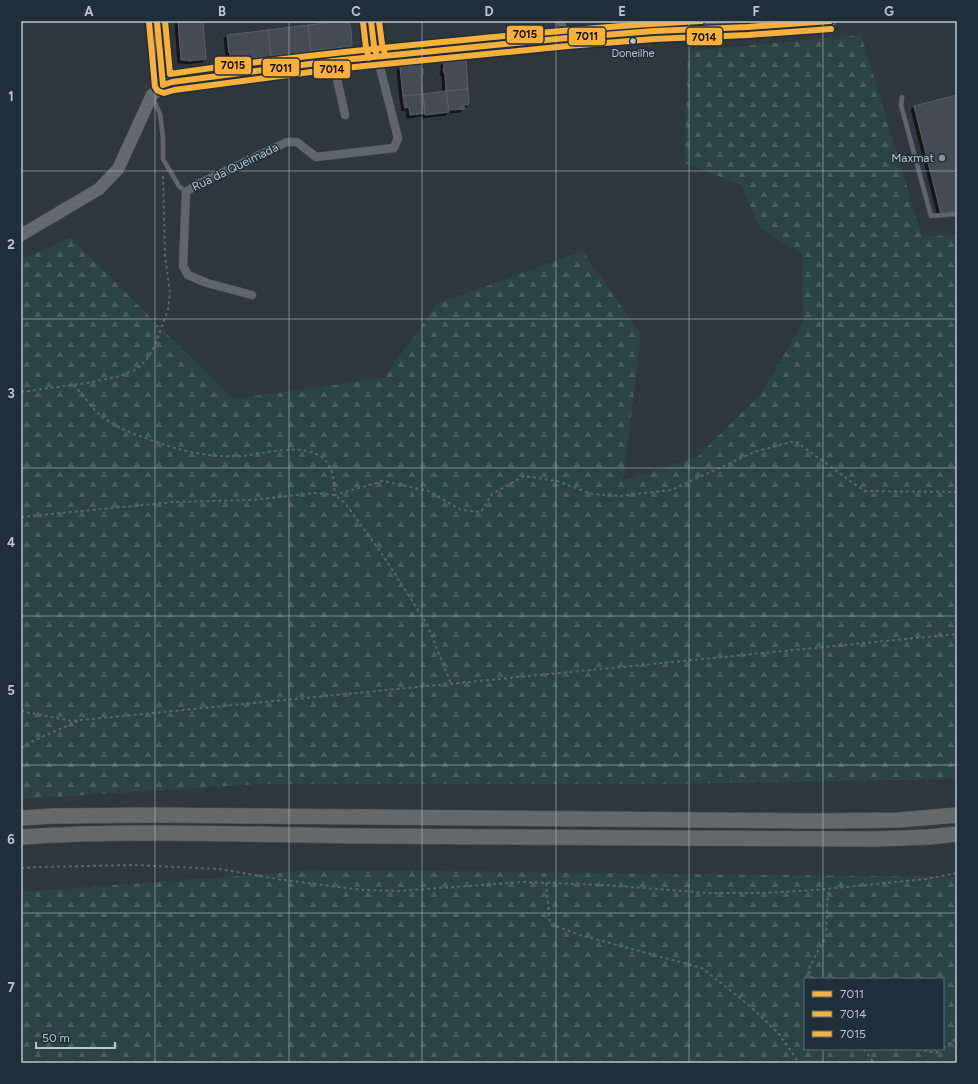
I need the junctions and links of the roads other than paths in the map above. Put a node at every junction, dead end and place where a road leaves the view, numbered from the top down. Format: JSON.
{"nodes":[{"id":1,"x":157,"y":21,"type":"edge"},
{"id":2,"x":371,"y":21,"type":"edge"},
{"id":3,"x":560,"y":21,"type":"edge"},
{"id":4,"x":830,"y":21,"type":"edge"},
{"id":5,"x":748,"y":24,"type":"edge"},
{"id":6,"x":679,"y":26,"type":"edge"},
{"id":7,"x":567,"y":38,"type":"junction"},
{"id":8,"x":377,"y":56,"type":"junction"},
{"id":9,"x":333,"y":61,"type":"junction"},
{"id":10,"x":163,"y":85,"type":"junction"},
{"id":11,"x":152,"y":95,"type":"junction"},
{"id":12,"x":902,"y":97,"type":"dead end"},
{"id":13,"x":345,"y":115,"type":"dead end"},
{"id":14,"x":186,"y":192,"type":"junction"},
{"id":15,"x":957,"y":214,"type":"edge"},
{"id":16,"x":21,"y":235,"type":"edge"},
{"id":17,"x":252,"y":295,"type":"dead end"},
{"id":18,"x":957,"y":816,"type":"edge"},
{"id":19,"x":21,"y":818,"type":"edge"},
{"id":20,"x":957,"y":834,"type":"edge"},
{"id":21,"x":21,"y":837,"type":"edge"}],
"edges":[{"from":1,"to":10,"type":"street"},
{"from":2,"to":8,"type":"main road","name":"Rua da Queimada"},
{"from":3,"to":7,"type":"street"},
{"from":4,"to":5,"type":"main road"},
{"from":5,"to":6,"type":"main road"},
{"from":6,"to":7,"type":"main road"},
{"from":7,"to":8,"type":"main road"},
{"from":8,"to":9,"type":"main road"},
{"from":8,"to":14,"type":"street","name":"Rua da Queimada"},
{"from":9,"to":10,"type":"main road"},
{"from":9,"to":13,"type":"street"},
{"from":10,"to":11,"type":"main road"},
{"from":11,"to":14,"type":"lane"},
{"from":11,"to":16,"type":"main road"},
{"from":12,"to":15,"type":"lane"},
{"from":14,"to":17,"type":"street","name":"Rua da Queimada"},
{"from":18,"to":19,"type":"highway"},
{"from":20,"to":21,"type":"highway"}]}
